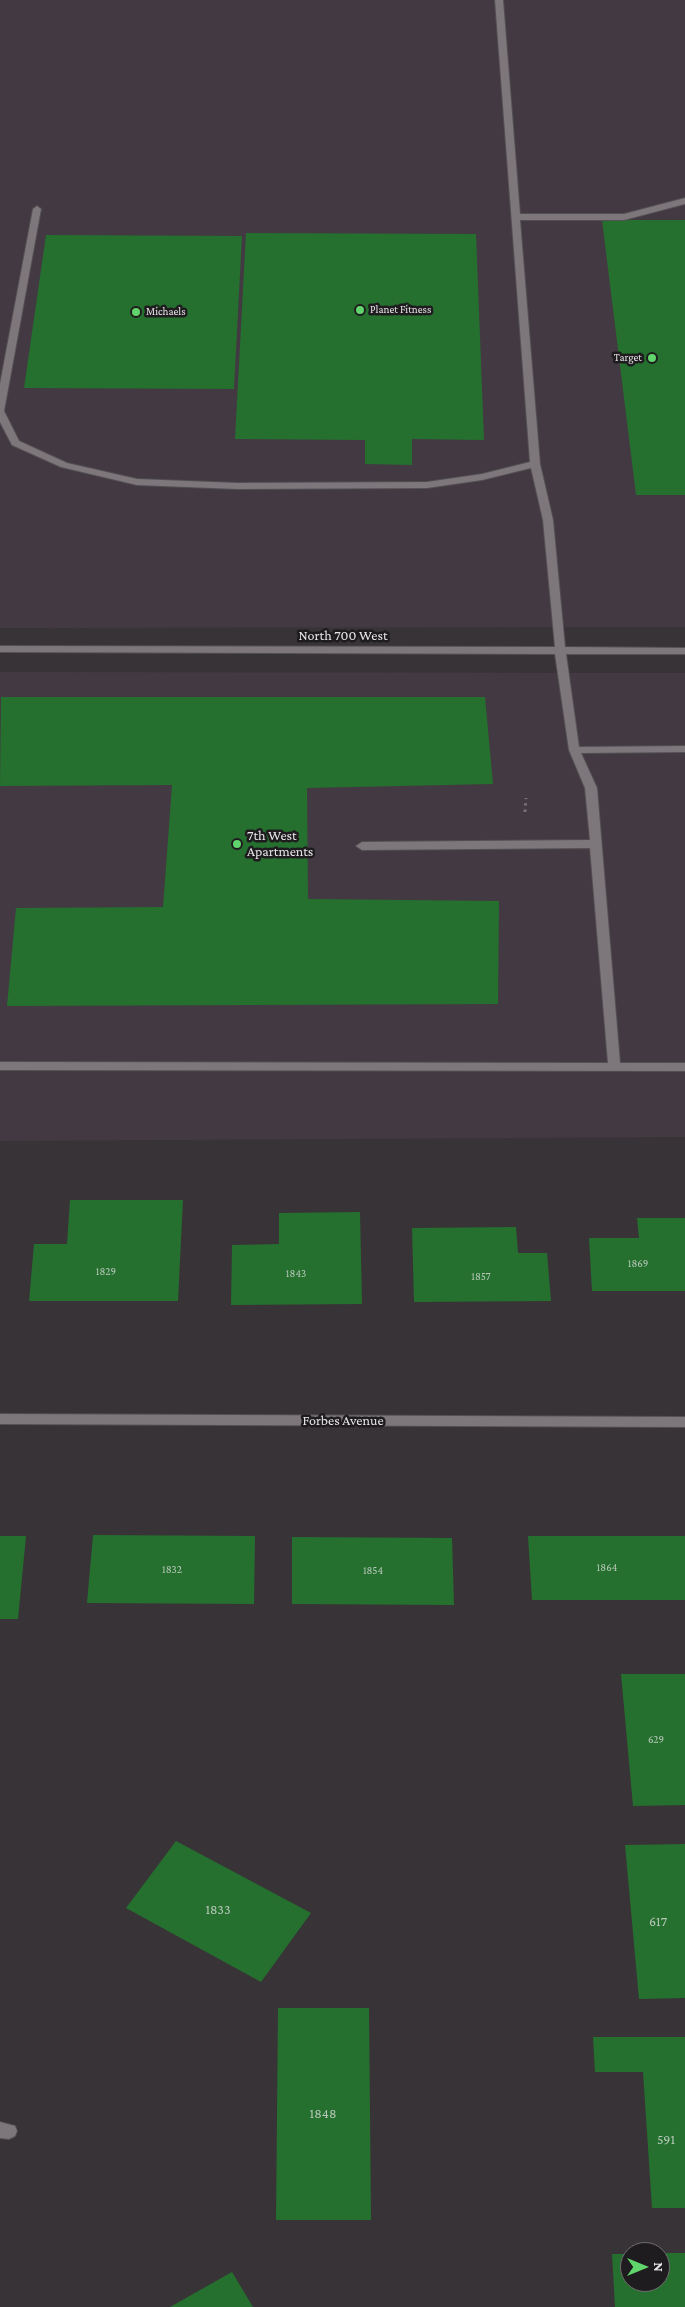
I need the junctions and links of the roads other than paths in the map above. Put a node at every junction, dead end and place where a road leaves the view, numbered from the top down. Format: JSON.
{"nodes":[{"id":1,"x":500,"y":0,"type":"edge"},
{"id":2,"x":685,"y":201,"type":"edge"},
{"id":3,"x":36,"y":209,"type":"dead end"},
{"id":4,"x":516,"y":217,"type":"junction"},
{"id":5,"x":0,"y":411,"type":"edge"},
{"id":6,"x":535,"y":464,"type":"junction"},
{"id":7,"x":0,"y":649,"type":"edge"},
{"id":8,"x":560,"y":650,"type":"junction"},
{"id":9,"x":685,"y":651,"type":"edge"},
{"id":10,"x":685,"y":749,"type":"edge"},
{"id":11,"x":574,"y":750,"type":"junction"},
{"id":12,"x":595,"y":844,"type":"junction"},
{"id":13,"x":362,"y":846,"type":"dead end"},
{"id":14,"x":0,"y":1066,"type":"edge"},
{"id":15,"x":614,"y":1067,"type":"junction"},
{"id":16,"x":685,"y":1067,"type":"edge"},
{"id":17,"x":0,"y":1419,"type":"edge"},
{"id":18,"x":685,"y":1422,"type":"edge"}],
"edges":[{"from":1,"to":4,"type":"street"},
{"from":2,"to":4,"type":"street"},
{"from":3,"to":5,"type":"street"},
{"from":4,"to":6,"type":"street"},
{"from":5,"to":6,"type":"street"},
{"from":6,"to":8,"type":"street"},
{"from":7,"to":8,"type":"street","name":"North 700 West"},
{"from":8,"to":9,"type":"street","name":"North 700 West"},
{"from":8,"to":11,"type":"street"},
{"from":10,"to":11,"type":"street"},
{"from":11,"to":12,"type":"street"},
{"from":12,"to":13,"type":"street"},
{"from":12,"to":15,"type":"street"},
{"from":14,"to":15,"type":"street"},
{"from":15,"to":16,"type":"street"},
{"from":17,"to":18,"type":"street","name":"Forbes Avenue"}]}
